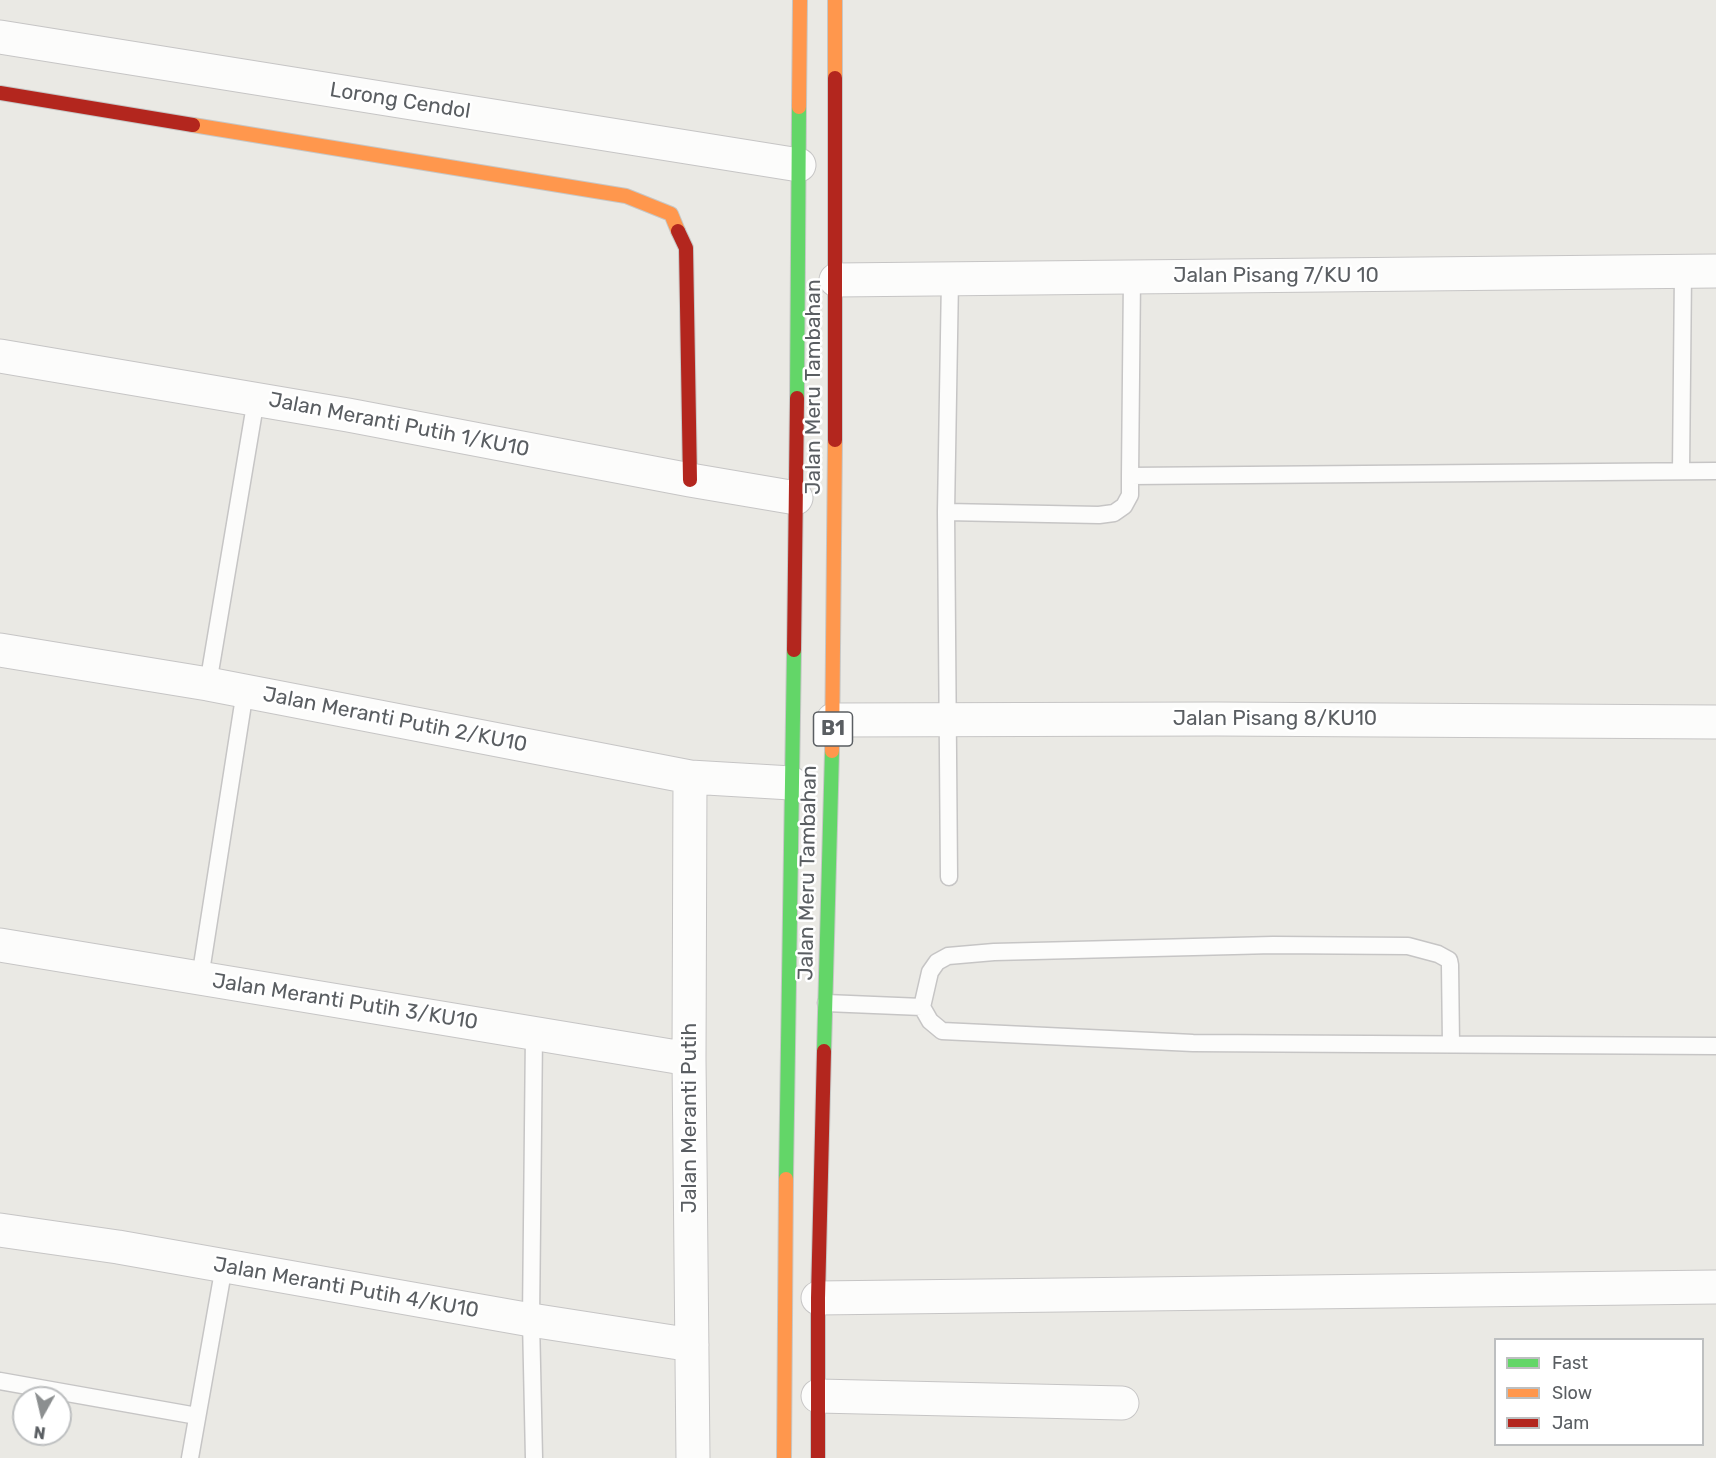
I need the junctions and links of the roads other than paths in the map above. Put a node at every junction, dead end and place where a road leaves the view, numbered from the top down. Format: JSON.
{"nodes":[{"id":1,"x":800,"y":0,"type":"edge"},
{"id":2,"x":835,"y":0,"type":"edge"},
{"id":3,"x":0,"y":37,"type":"edge"},
{"id":4,"x":0,"y":93,"type":"edge"},
{"id":5,"x":800,"y":165,"type":"junction"},
{"id":6,"x":1683,"y":272,"type":"junction"},
{"id":7,"x":1716,"y":272,"type":"edge"},
{"id":8,"x":1132,"y":277,"type":"junction"},
{"id":9,"x":950,"y":279,"type":"junction"},
{"id":10,"x":836,"y":280,"type":"junction"},
{"id":11,"x":0,"y":356,"type":"edge"},
{"id":12,"x":256,"y":399,"type":"junction"},
{"id":13,"x":1681,"y":471,"type":"junction"},
{"id":14,"x":1716,"y":471,"type":"edge"},
{"id":15,"x":1130,"y":476,"type":"junction"},
{"id":16,"x":690,"y":480,"type":"junction"},
{"id":17,"x":796,"y":498,"type":"junction"},
{"id":18,"x":946,"y":512,"type":"junction"},
{"id":19,"x":0,"y":650,"type":"edge"},
{"id":20,"x":208,"y":684,"type":"junction"},
{"id":21,"x":245,"y":691,"type":"junction"},
{"id":22,"x":833,"y":720,"type":"junction"},
{"id":23,"x":949,"y":720,"type":"junction"},
{"id":24,"x":1716,"y":722,"type":"edge"},
{"id":25,"x":690,"y":777,"type":"junction"},
{"id":26,"x":791,"y":783,"type":"junction"},
{"id":27,"x":949,"y":877,"type":"dead end"},
{"id":28,"x":0,"y":945,"type":"edge"},
{"id":29,"x":200,"y":978,"type":"junction"},
{"id":30,"x":826,"y":1003,"type":"junction"},
{"id":31,"x":922,"y":1007,"type":"junction"},
{"id":32,"x":534,"y":1033,"type":"junction"},
{"id":33,"x":1451,"y":1044,"type":"junction"},
{"id":34,"x":1716,"y":1046,"type":"edge"},
{"id":35,"x":689,"y":1059,"type":"junction"},
{"id":36,"x":0,"y":1230,"type":"edge"},
{"id":37,"x":224,"y":1266,"type":"junction"},
{"id":38,"x":1716,"y":1287,"type":"edge"},
{"id":39,"x":818,"y":1298,"type":"junction"},
{"id":40,"x":531,"y":1320,"type":"junction"},
{"id":41,"x":692,"y":1345,"type":"junction"},
{"id":42,"x":0,"y":1381,"type":"edge"},
{"id":43,"x":818,"y":1396,"type":"junction"},
{"id":44,"x":1122,"y":1403,"type":"dead end"},
{"id":45,"x":197,"y":1416,"type":"junction"},
{"id":46,"x":190,"y":1458,"type":"edge"},
{"id":47,"x":534,"y":1458,"type":"edge"},
{"id":48,"x":693,"y":1458,"type":"edge"},
{"id":49,"x":784,"y":1458,"type":"edge"},
{"id":50,"x":818,"y":1458,"type":"edge"}],
"edges":[{"from":1,"to":5,"type":"main road","name":"Jalan Meru Tambahan","number":"B1"},
{"from":2,"to":10,"type":"main road","name":"Jalan Meru Tambahan","number":"B1"},
{"from":3,"to":5,"type":"street","name":"Lorong Cendol"},
{"from":4,"to":16,"type":"main road"},
{"from":5,"to":17,"type":"main road","name":"Jalan Meru Tambahan","number":"B1"},
{"from":6,"to":7,"type":"street","name":"Jalan Pisang 7/KU 10"},
{"from":6,"to":8,"type":"street","name":"Jalan Pisang 7/KU 10"},
{"from":6,"to":13,"type":"lane"},
{"from":8,"to":9,"type":"street","name":"Jalan Pisang 7/KU 10"},
{"from":8,"to":15,"type":"lane"},
{"from":9,"to":10,"type":"street","name":"Jalan Pisang 7/KU 10"},
{"from":9,"to":18,"type":"lane"},
{"from":10,"to":22,"type":"main road","name":"Jalan Meru Tambahan","number":"B1"},
{"from":11,"to":12,"type":"street","name":"Jalan Meranti Putih 1/KU10"},
{"from":12,"to":16,"type":"street","name":"Jalan Meranti Putih 1/KU10"},
{"from":12,"to":20,"type":"lane"},
{"from":13,"to":14,"type":"lane"},
{"from":13,"to":15,"type":"lane"},
{"from":15,"to":18,"type":"lane"},
{"from":16,"to":17,"type":"street","name":"Jalan Meranti Putih 1/KU10"},
{"from":17,"to":26,"type":"main road","name":"Jalan Meru Tambahan","number":"B1"},
{"from":18,"to":23,"type":"lane"},
{"from":19,"to":20,"type":"street","name":"Jalan Meranti Putih 2/KU10"},
{"from":20,"to":21,"type":"street","name":"Jalan Meranti Putih 2/KU10"},
{"from":21,"to":25,"type":"street","name":"Jalan Meranti Putih 2/KU10"},
{"from":21,"to":29,"type":"lane"},
{"from":22,"to":23,"type":"street","name":"Jalan Pisang 8/KU10"},
{"from":22,"to":30,"type":"main road","name":"Jalan Meru Tambahan","number":"B1"},
{"from":23,"to":24,"type":"street","name":"Jalan Pisang 8/KU10"},
{"from":23,"to":27,"type":"lane"},
{"from":25,"to":26,"type":"street","name":"Jalan Meranti Putih 2/KU10"},
{"from":25,"to":35,"type":"street","name":"Jalan Meranti Putih"},
{"from":26,"to":49,"type":"main road","name":"Jalan Meru Tambahan","number":"B1"},
{"from":28,"to":29,"type":"street","name":"Jalan Meranti Putih 3/KU10"},
{"from":29,"to":32,"type":"street","name":"Jalan Meranti Putih 3/KU10"},
{"from":30,"to":31,"type":"lane"},
{"from":30,"to":39,"type":"main road","name":"Jalan Meru Tambahan","number":"B1"},
{"from":31,"to":33,"type":"lane"},
{"from":31,"to":33,"type":"lane"},
{"from":32,"to":35,"type":"street","name":"Jalan Meranti Putih 3/KU10"},
{"from":32,"to":40,"type":"lane"},
{"from":33,"to":34,"type":"lane"},
{"from":35,"to":41,"type":"street","name":"Jalan Meranti Putih"},
{"from":36,"to":37,"type":"street","name":"Jalan Meranti Putih 4/KU10"},
{"from":37,"to":40,"type":"street","name":"Jalan Meranti Putih 4/KU10"},
{"from":37,"to":45,"type":"lane"},
{"from":38,"to":39,"type":"street"},
{"from":39,"to":43,"type":"main road","name":"Jalan Meru Tambahan","number":"B1"},
{"from":40,"to":41,"type":"street","name":"Jalan Meranti Putih 4/KU10"},
{"from":40,"to":47,"type":"lane"},
{"from":41,"to":48,"type":"street","name":"Jalan Meranti Putih"},
{"from":42,"to":45,"type":"lane"},
{"from":43,"to":44,"type":"street"},
{"from":43,"to":50,"type":"main road","name":"Jalan Meru Tambahan","number":"B1"},
{"from":45,"to":46,"type":"lane"}]}
